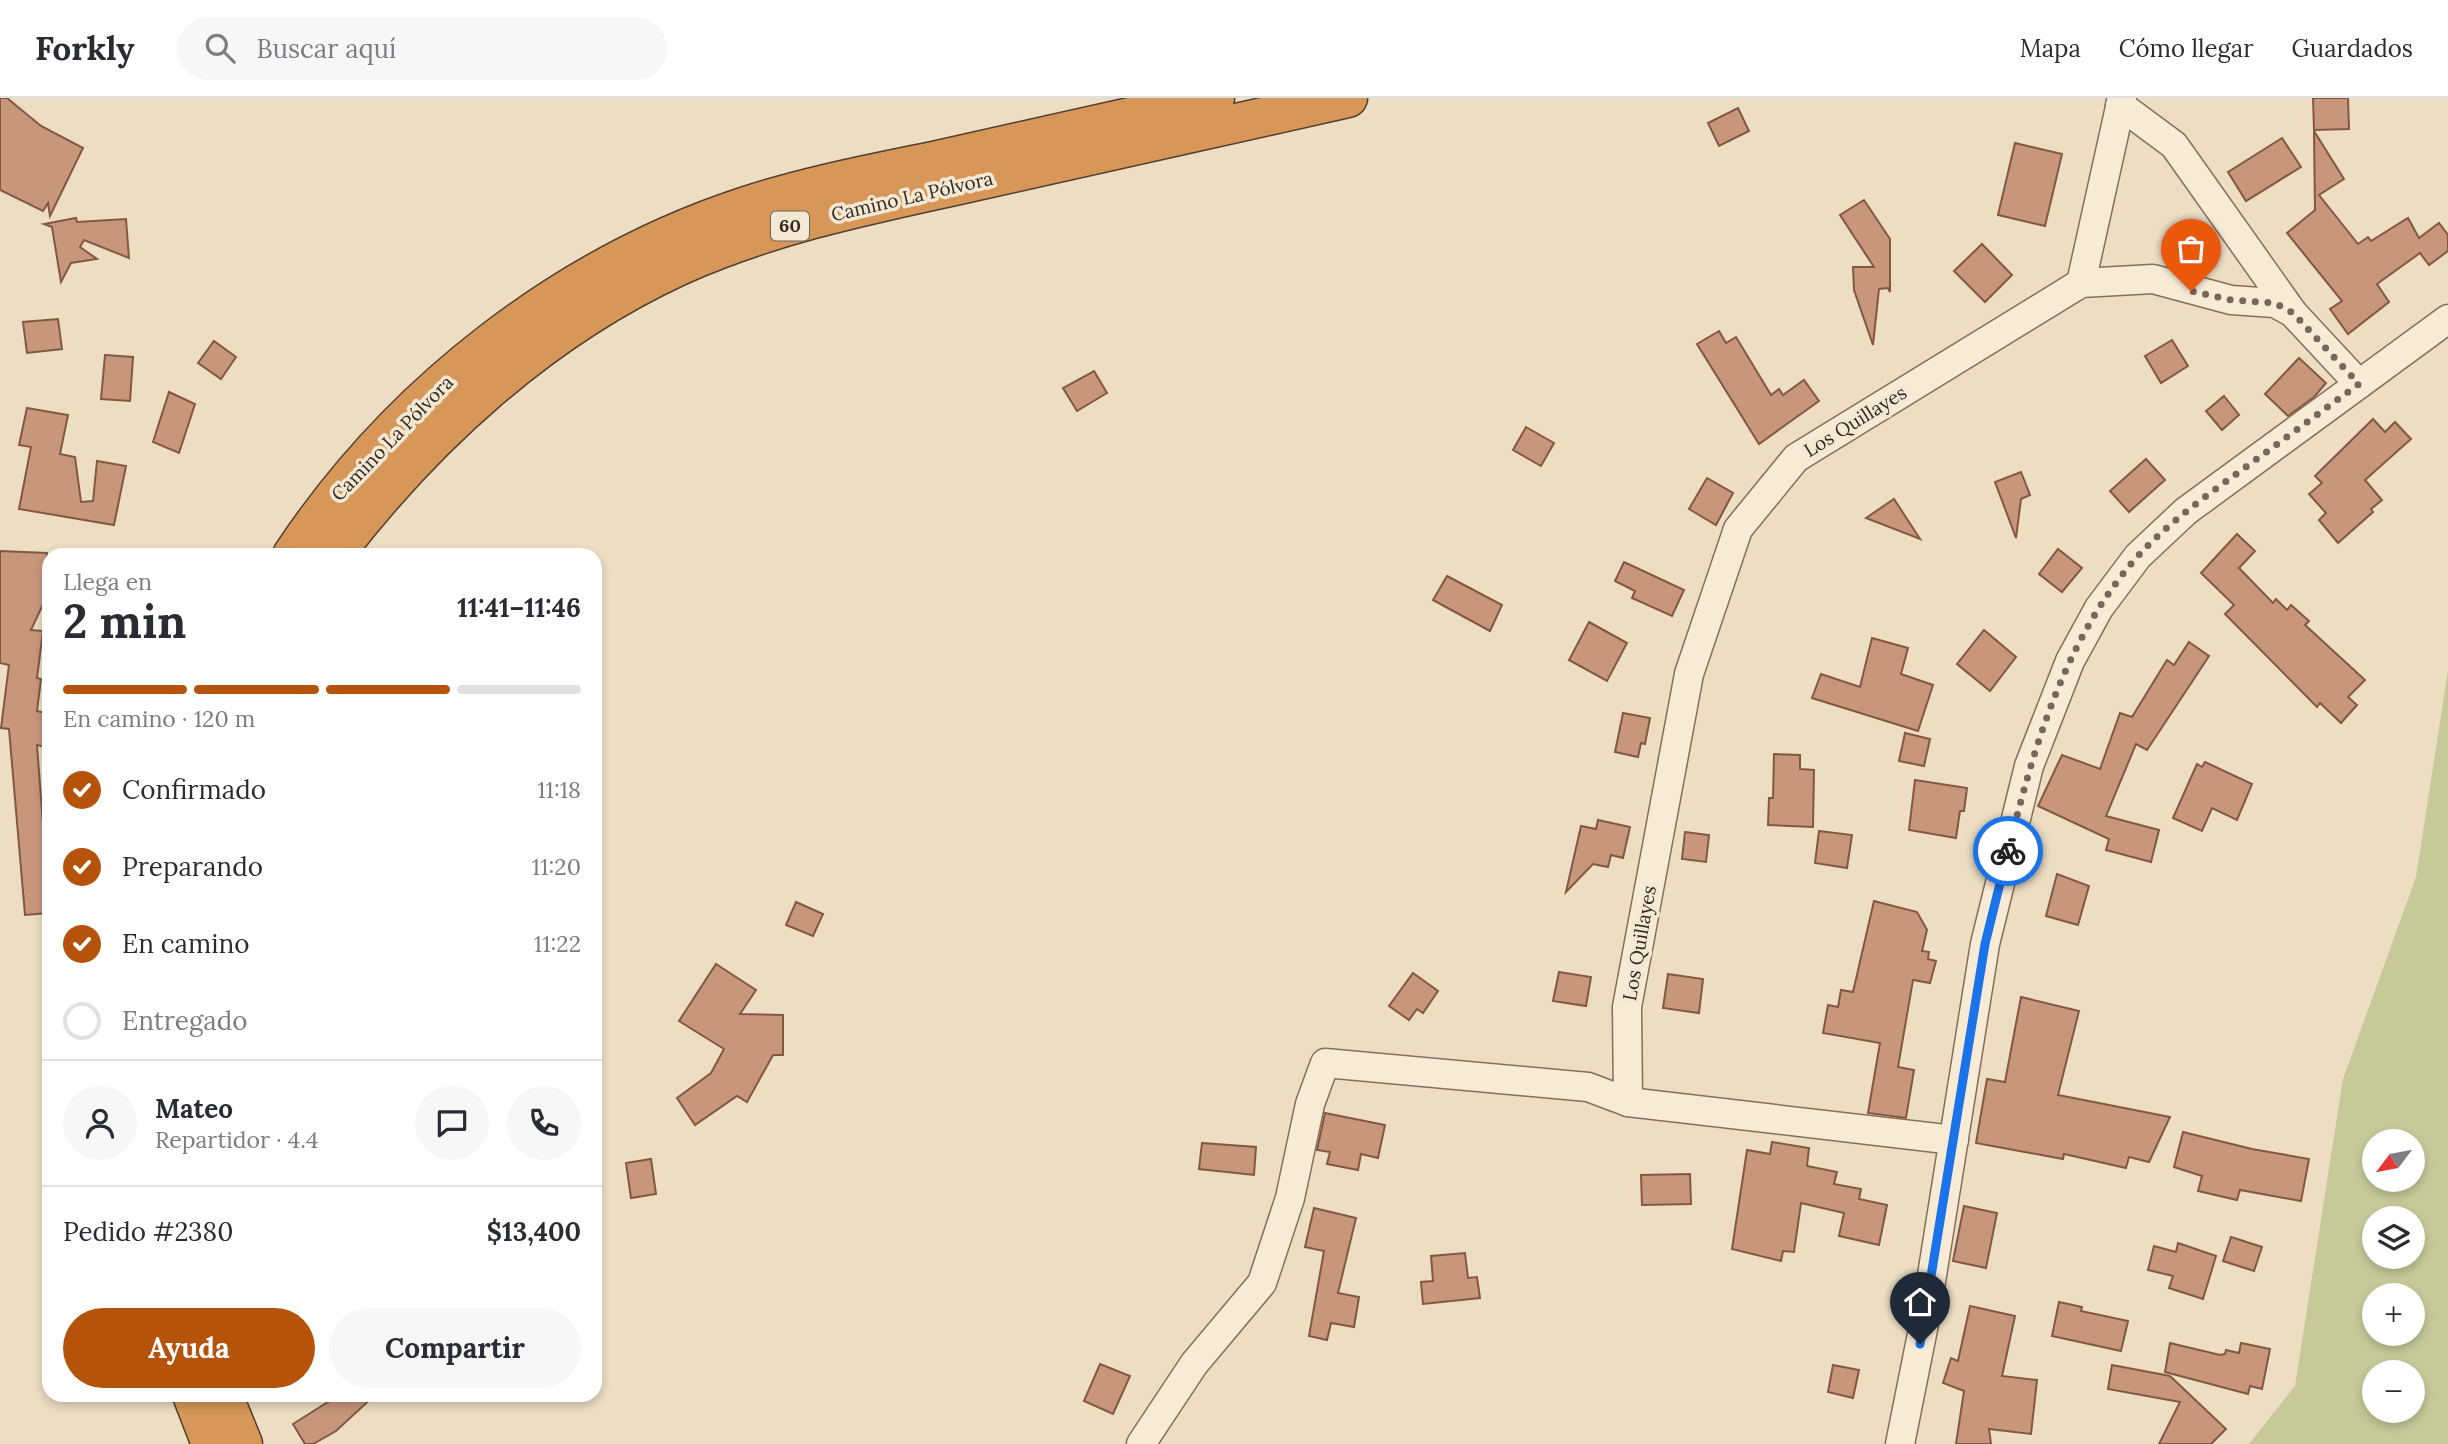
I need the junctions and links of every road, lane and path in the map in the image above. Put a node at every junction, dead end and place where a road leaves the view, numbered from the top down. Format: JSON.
{"nodes":[{"id":1,"x":1215,"y":98,"type":"edge"},
{"id":2,"x":1348,"y":98,"type":"edge"},
{"id":3,"x":2121,"y":102,"type":"edge"},
{"id":4,"x":2081,"y":283,"type":"junction"},
{"id":5,"x":2293,"y":313,"type":"junction"},
{"id":6,"x":2448,"y":319,"type":"edge"},
{"id":7,"x":2359,"y":384,"type":"junction"},
{"id":8,"x":297,"y":548,"type":"edge"},
{"id":9,"x":340,"y":548,"type":"edge"},
{"id":10,"x":1628,"y":1102,"type":"junction"},
{"id":11,"x":1954,"y":1140,"type":"junction"},
{"id":12,"x":195,"y":1402,"type":"edge"},
{"id":13,"x":226,"y":1402,"type":"edge"},
{"id":14,"x":211,"y":1444,"type":"edge"},
{"id":15,"x":243,"y":1444,"type":"edge"},
{"id":16,"x":1140,"y":1444,"type":"edge"},
{"id":17,"x":1900,"y":1444,"type":"edge"}],
"edges":[{"from":1,"to":8,"type":"highway","name":"Camino La Pólvora","number":"60"},
{"from":2,"to":9,"type":"highway","name":"Camino La Pólvora","number":"60"},
{"from":3,"to":4,"type":"street"},
{"from":3,"to":5,"type":"street"},
{"from":4,"to":5,"type":"street","name":"Los Quillayes"},
{"from":4,"to":10,"type":"street","name":"Los Quillayes"},
{"from":5,"to":7,"type":"street","name":"Los Quillayes"},
{"from":6,"to":7,"type":"street"},
{"from":7,"to":11,"type":"street"},
{"from":10,"to":11,"type":"street"},
{"from":10,"to":16,"type":"street"},
{"from":11,"to":17,"type":"street"},
{"from":12,"to":14,"type":"highway"},
{"from":13,"to":15,"type":"highway"}]}
